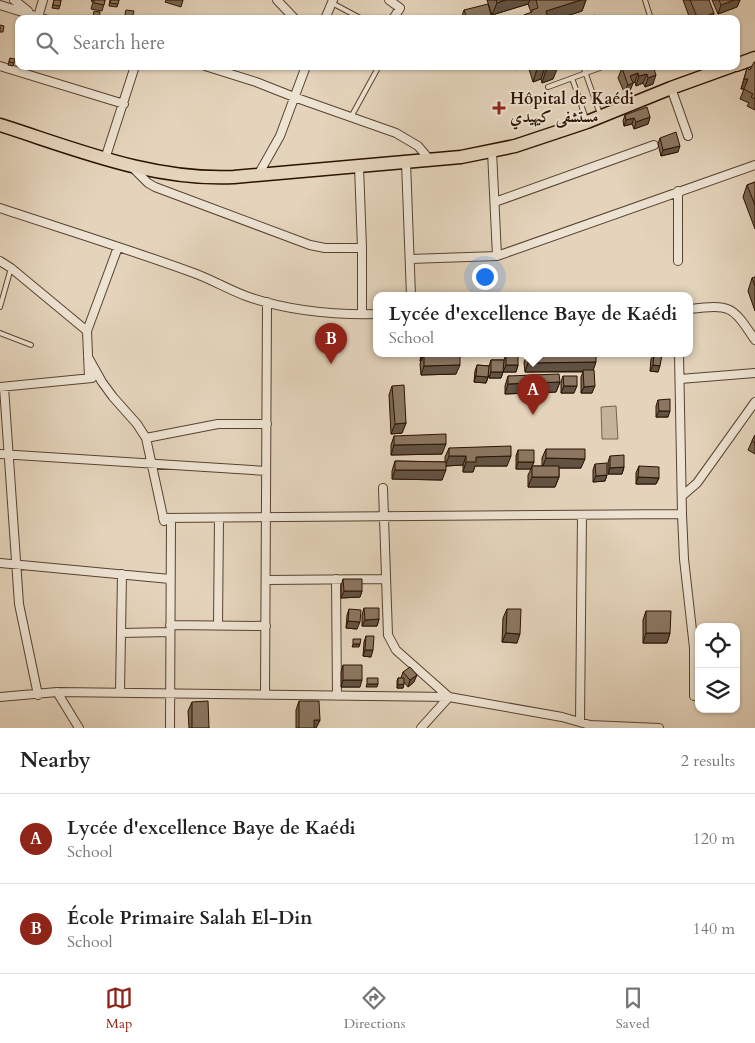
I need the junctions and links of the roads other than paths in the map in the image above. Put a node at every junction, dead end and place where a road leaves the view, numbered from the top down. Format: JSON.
{"nodes":[{"id":1,"x":14,"y":0,"type":"edge"},
{"id":2,"x":43,"y":0,"type":"edge"},
{"id":3,"x":277,"y":0,"type":"edge"},
{"id":4,"x":389,"y":0,"type":"edge"},
{"id":5,"x":644,"y":0,"type":"edge"},
{"id":6,"x":332,"y":1,"type":"edge"},
{"id":7,"x":0,"y":5,"type":"edge"},
{"id":8,"x":32,"y":15,"type":"edge"},
{"id":9,"x":36,"y":15,"type":"edge"},
{"id":10,"x":39,"y":15,"type":"edge"},
{"id":11,"x":292,"y":15,"type":"edge"},
{"id":12,"x":327,"y":15,"type":"edge"},
{"id":13,"x":355,"y":15,"type":"edge"},
{"id":14,"x":396,"y":15,"type":"edge"},
{"id":15,"x":650,"y":15,"type":"edge"},
{"id":16,"x":755,"y":58,"type":"edge"},
{"id":17,"x":740,"y":64,"type":"edge"},
{"id":18,"x":0,"y":66,"type":"edge"},
{"id":19,"x":134,"y":70,"type":"edge"},
{"id":20,"x":218,"y":70,"type":"edge"},
{"id":21,"x":304,"y":70,"type":"edge"},
{"id":22,"x":377,"y":70,"type":"edge"},
{"id":23,"x":584,"y":70,"type":"edge"},
{"id":24,"x":596,"y":70,"type":"edge"},
{"id":25,"x":721,"y":70,"type":"edge"},
{"id":26,"x":586,"y":74,"type":"junction"},
{"id":27,"x":572,"y":78,"type":"junction"},
{"id":28,"x":548,"y":87,"type":"dead end"},
{"id":29,"x":671,"y":88,"type":"junction"},
{"id":30,"x":294,"y":97,"type":"junction"},
{"id":31,"x":124,"y":104,"type":"junction"},
{"id":32,"x":601,"y":116,"type":"junction"},
{"id":33,"x":351,"y":118,"type":"junction"},
{"id":34,"x":587,"y":122,"type":"junction"},
{"id":35,"x":0,"y":125,"type":"edge"},
{"id":36,"x":688,"y":136,"type":"dead end"},
{"id":37,"x":654,"y":145,"type":"dead end"},
{"id":38,"x":492,"y":151,"type":"junction"},
{"id":39,"x":105,"y":159,"type":"junction"},
{"id":40,"x":430,"y":160,"type":"junction"},
{"id":41,"x":406,"y":162,"type":"junction"},
{"id":42,"x":130,"y":165,"type":"junction"},
{"id":43,"x":755,"y":165,"type":"edge"},
{"id":44,"x":359,"y":166,"type":"junction"},
{"id":45,"x":258,"y":175,"type":"junction"},
{"id":46,"x":678,"y":191,"type":"junction"},
{"id":47,"x":495,"y":202,"type":"junction"},
{"id":48,"x":0,"y":208,"type":"edge"},
{"id":49,"x":118,"y":247,"type":"junction"},
{"id":50,"x":362,"y":248,"type":"junction"},
{"id":51,"x":497,"y":256,"type":"junction"},
{"id":52,"x":410,"y":259,"type":"junction"},
{"id":53,"x":678,"y":260,"type":"dead end"},
{"id":54,"x":0,"y":261,"type":"edge"},
{"id":55,"x":11,"y":268,"type":"junction"},
{"id":56,"x":410,"y":292,"type":"edge"},
{"id":57,"x":267,"y":302,"type":"junction"},
{"id":58,"x":0,"y":307,"type":"edge"},
{"id":59,"x":693,"y":308,"type":"edge"},
{"id":60,"x":362,"y":314,"type":"junction"},
{"id":61,"x":373,"y":314,"type":"edge"},
{"id":62,"x":87,"y":332,"type":"junction"},
{"id":63,"x":0,"y":333,"type":"edge"},
{"id":64,"x":755,"y":340,"type":"edge"},
{"id":65,"x":31,"y":344,"type":"dead end"},
{"id":66,"x":88,"y":357,"type":"junction"},
{"id":67,"x":679,"y":357,"type":"edge"},
{"id":68,"x":755,"y":373,"type":"edge"},
{"id":69,"x":99,"y":377,"type":"junction"},
{"id":70,"x":88,"y":378,"type":"junction"},
{"id":71,"x":680,"y":379,"type":"junction"},
{"id":72,"x":2,"y":387,"type":"edge"},
{"id":73,"x":755,"y":402,"type":"edge"},
{"id":74,"x":266,"y":424,"type":"junction"},
{"id":75,"x":146,"y":438,"type":"junction"},
{"id":76,"x":4,"y":454,"type":"edge"},
{"id":77,"x":151,"y":464,"type":"junction"},
{"id":78,"x":266,"y":471,"type":"junction"},
{"id":79,"x":383,"y":488,"type":"dead end"},
{"id":80,"x":682,"y":496,"type":"junction"},
{"id":81,"x":682,"y":514,"type":"junction"},
{"id":82,"x":582,"y":515,"type":"junction"},
{"id":83,"x":266,"y":517,"type":"junction"},
{"id":84,"x":384,"y":517,"type":"junction"},
{"id":85,"x":167,"y":518,"type":"junction"},
{"id":86,"x":219,"y":518,"type":"junction"},
{"id":87,"x":0,"y":563,"type":"edge"},
{"id":88,"x":16,"y":564,"type":"junction"},
{"id":89,"x":122,"y":574,"type":"junction"},
{"id":90,"x":170,"y":579,"type":"junction"},
{"id":91,"x":336,"y":579,"type":"junction"},
{"id":92,"x":386,"y":579,"type":"junction"},
{"id":93,"x":266,"y":580,"type":"junction"},
{"id":94,"x":218,"y":626,"type":"junction"},
{"id":95,"x":266,"y":626,"type":"junction"},
{"id":96,"x":170,"y":629,"type":"junction"},
{"id":97,"x":121,"y":632,"type":"junction"},
{"id":98,"x":57,"y":692,"type":"junction"},
{"id":99,"x":120,"y":693,"type":"junction"},
{"id":100,"x":169,"y":694,"type":"junction"},
{"id":101,"x":38,"y":695,"type":"junction"},
{"id":102,"x":265,"y":695,"type":"junction"},
{"id":103,"x":337,"y":696,"type":"junction"},
{"id":104,"x":694,"y":696,"type":"dead end"},
{"id":105,"x":0,"y":697,"type":"edge"},
{"id":106,"x":449,"y":697,"type":"junction"},
{"id":107,"x":580,"y":722,"type":"junction"},
{"id":108,"x":79,"y":728,"type":"edge"},
{"id":109,"x":170,"y":728,"type":"edge"},
{"id":110,"x":421,"y":728,"type":"edge"},
{"id":111,"x":659,"y":728,"type":"edge"}],
"edges":[{"from":1,"to":9,"type":"street"},
{"from":2,"to":10,"type":"street"},
{"from":3,"to":11,"type":"street"},
{"from":4,"to":14,"type":"street"},
{"from":5,"to":15,"type":"lane"},
{"from":6,"to":12,"type":"street"},
{"from":6,"to":13,"type":"lane"},
{"from":7,"to":8,"type":"street"},
{"from":16,"to":17,"type":"main road"},
{"from":18,"to":31,"type":"street"},
{"from":19,"to":31,"type":"street"},
{"from":20,"to":30,"type":"street"},
{"from":21,"to":30,"type":"street"},
{"from":22,"to":33,"type":"lane"},
{"from":23,"to":26,"type":"lane"},
{"from":24,"to":26,"type":"lane"},
{"from":25,"to":29,"type":"main road"},
{"from":26,"to":27,"type":"lane"},
{"from":26,"to":32,"type":"lane"},
{"from":27,"to":28,"type":"lane"},
{"from":27,"to":34,"type":"lane"},
{"from":29,"to":32,"type":"main road"},
{"from":29,"to":36,"type":"street"},
{"from":30,"to":33,"type":"street"},
{"from":30,"to":45,"type":"street"},
{"from":31,"to":39,"type":"street"},
{"from":32,"to":34,"type":"main road"},
{"from":33,"to":40,"type":"street"},
{"from":34,"to":38,"type":"main road"},
{"from":35,"to":39,"type":"main road"},
{"from":37,"to":47,"type":"street"},
{"from":38,"to":40,"type":"main road"},
{"from":38,"to":47,"type":"street"},
{"from":39,"to":42,"type":"main road"},
{"from":40,"to":41,"type":"main road"},
{"from":41,"to":44,"type":"main road"},
{"from":41,"to":52,"type":"street"},
{"from":42,"to":45,"type":"main road"},
{"from":42,"to":50,"type":"street"},
{"from":43,"to":46,"type":"street"},
{"from":44,"to":45,"type":"main road"},
{"from":44,"to":50,"type":"street"},
{"from":46,"to":51,"type":"street"},
{"from":46,"to":53,"type":"street"},
{"from":47,"to":51,"type":"street"},
{"from":48,"to":49,"type":"street"},
{"from":49,"to":57,"type":"street"},
{"from":49,"to":62,"type":"street"},
{"from":50,"to":60,"type":"street"},
{"from":51,"to":52,"type":"street"},
{"from":52,"to":56,"type":"street"},
{"from":54,"to":55,"type":"street"},
{"from":55,"to":58,"type":"lane"},
{"from":55,"to":62,"type":"street"},
{"from":57,"to":60,"type":"street"},
{"from":57,"to":74,"type":"street"},
{"from":59,"to":64,"type":"street"},
{"from":60,"to":61,"type":"street"},
{"from":62,"to":66,"type":"street"},
{"from":63,"to":65,"type":"lane"},
{"from":66,"to":69,"type":"street"},
{"from":66,"to":70,"type":"street"},
{"from":67,"to":71,"type":"street"},
{"from":68,"to":71,"type":"street"},
{"from":69,"to":70,"type":"street"},
{"from":69,"to":75,"type":"street"},
{"from":70,"to":72,"type":"street"},
{"from":71,"to":80,"type":"street"},
{"from":72,"to":76,"type":"street"},
{"from":73,"to":80,"type":"street"},
{"from":74,"to":75,"type":"street"},
{"from":74,"to":78,"type":"street"},
{"from":75,"to":77,"type":"street"},
{"from":76,"to":77,"type":"street"},
{"from":76,"to":88,"type":"street"},
{"from":77,"to":78,"type":"street"},
{"from":77,"to":85,"type":"street"},
{"from":78,"to":83,"type":"street"},
{"from":79,"to":84,"type":"street"},
{"from":80,"to":81,"type":"street"},
{"from":81,"to":82,"type":"street"},
{"from":81,"to":104,"type":"street"},
{"from":82,"to":84,"type":"street"},
{"from":82,"to":107,"type":"street"},
{"from":83,"to":84,"type":"street"},
{"from":83,"to":86,"type":"street"},
{"from":83,"to":93,"type":"street"},
{"from":84,"to":92,"type":"street"},
{"from":85,"to":86,"type":"street"},
{"from":85,"to":90,"type":"street"},
{"from":86,"to":94,"type":"street"},
{"from":87,"to":88,"type":"street"},
{"from":88,"to":89,"type":"street"},
{"from":88,"to":101,"type":"street"},
{"from":89,"to":90,"type":"street"},
{"from":89,"to":97,"type":"street"},
{"from":90,"to":96,"type":"street"},
{"from":91,"to":92,"type":"street"},
{"from":91,"to":93,"type":"street"},
{"from":91,"to":103,"type":"street"},
{"from":92,"to":106,"type":"street"},
{"from":93,"to":95,"type":"street"},
{"from":94,"to":95,"type":"street"},
{"from":94,"to":96,"type":"street"},
{"from":95,"to":102,"type":"street"},
{"from":96,"to":97,"type":"street"},
{"from":96,"to":100,"type":"street"},
{"from":97,"to":99,"type":"street"},
{"from":98,"to":99,"type":"street"},
{"from":98,"to":101,"type":"street"},
{"from":98,"to":108,"type":"street"},
{"from":99,"to":100,"type":"street"},
{"from":100,"to":102,"type":"street"},
{"from":100,"to":109,"type":"street"},
{"from":101,"to":105,"type":"street"},
{"from":102,"to":103,"type":"street"},
{"from":103,"to":106,"type":"street"},
{"from":106,"to":107,"type":"street"},
{"from":106,"to":110,"type":"street"},
{"from":107,"to":111,"type":"street"}]}
